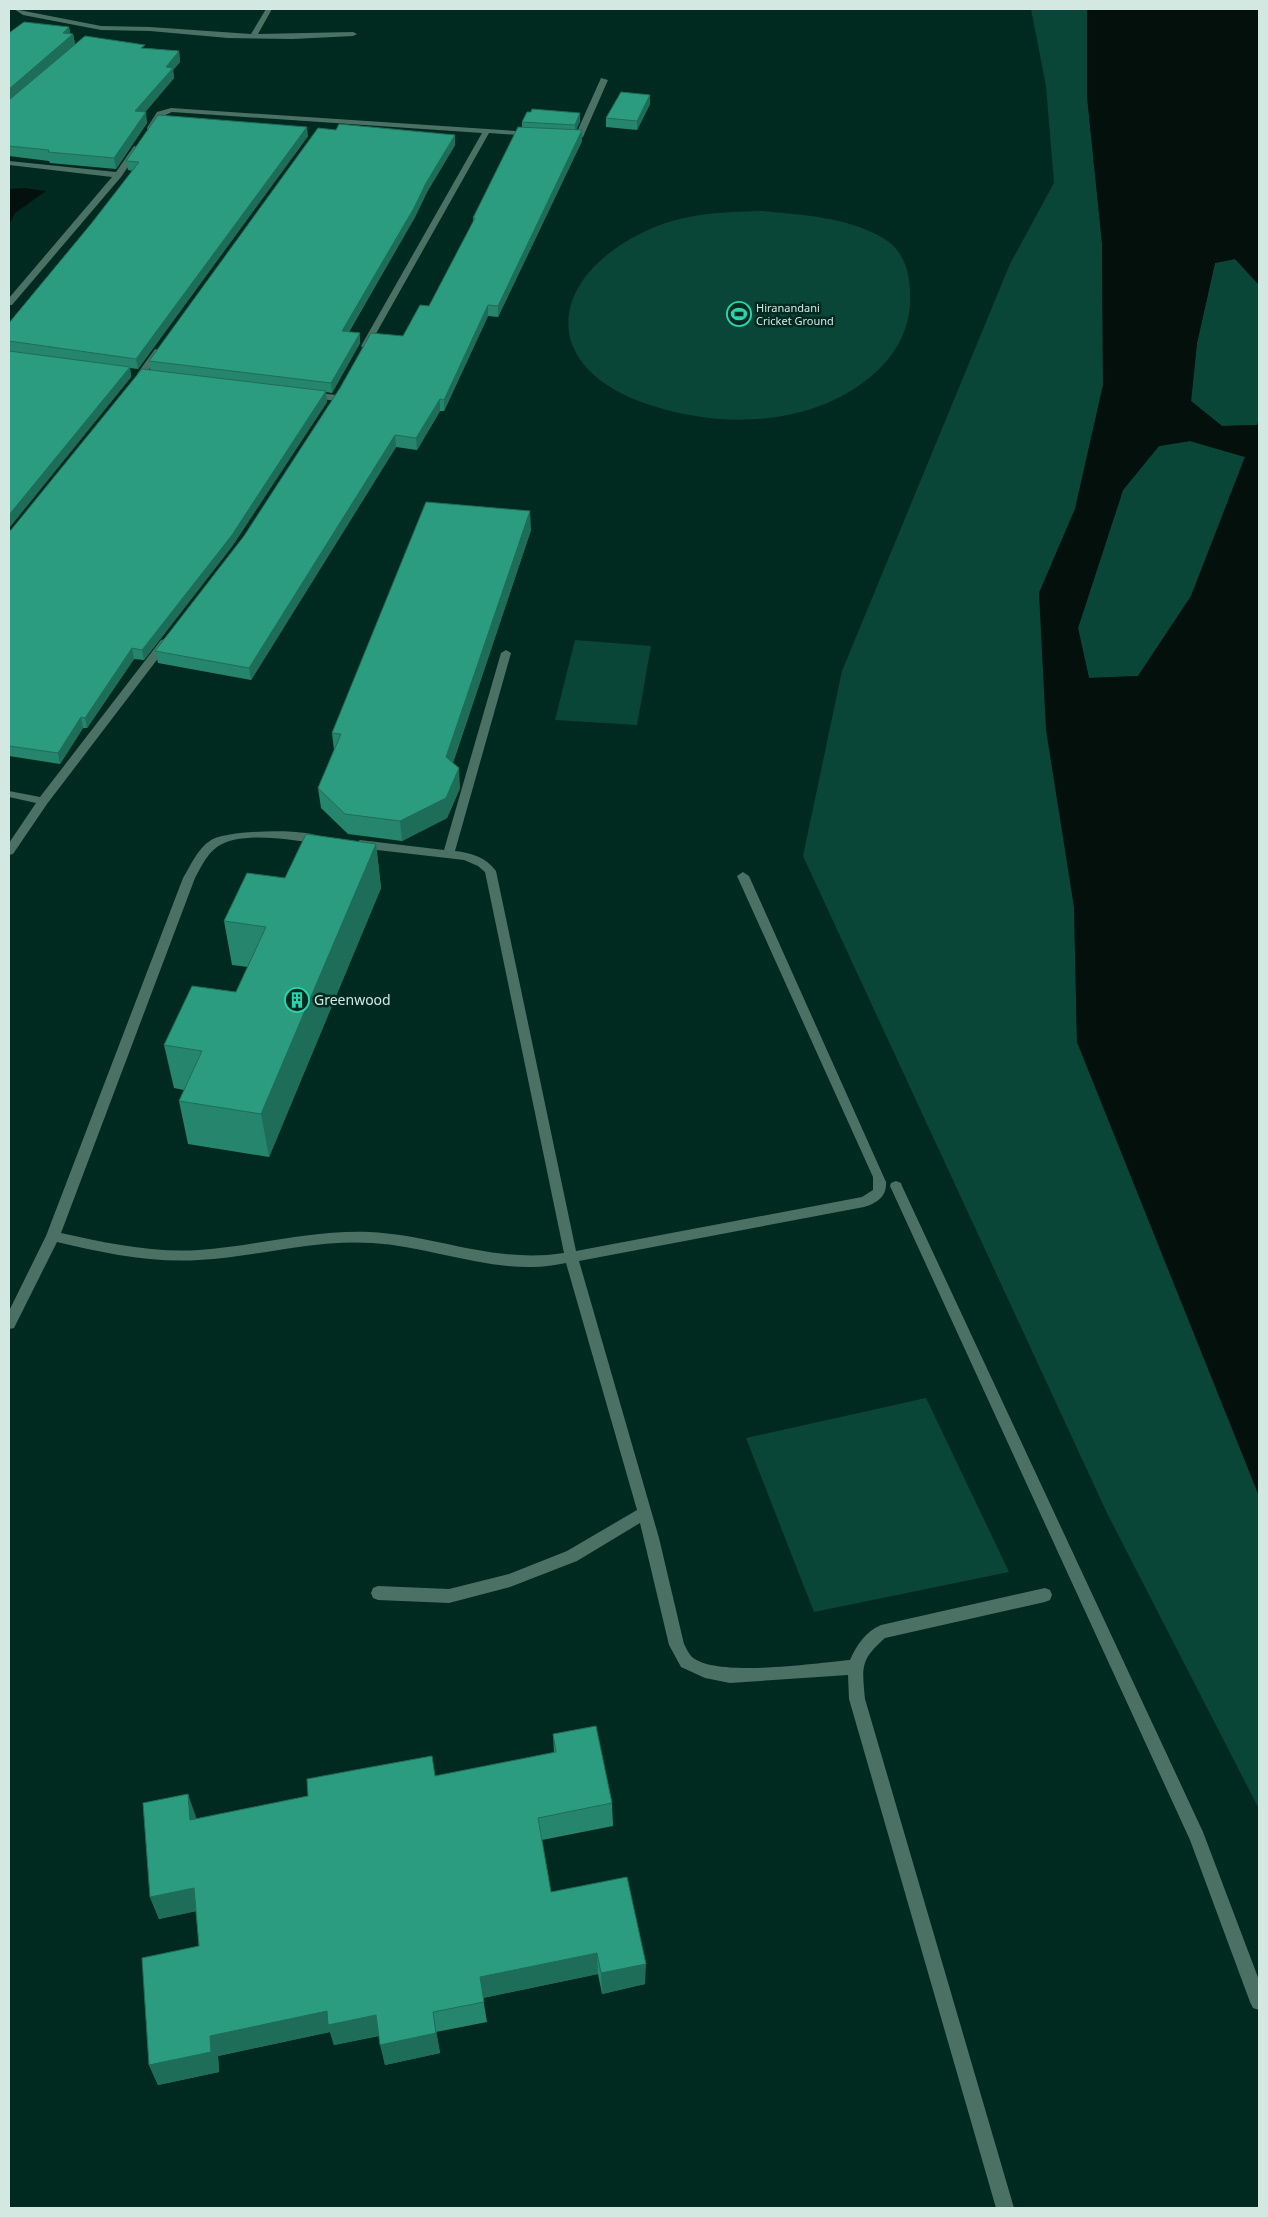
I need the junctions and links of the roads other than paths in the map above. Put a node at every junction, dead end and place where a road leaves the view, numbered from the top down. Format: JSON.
{"nodes":[{"id":1,"x":17,"y":9,"type":"edge"},
{"id":2,"x":269,"y":9,"type":"edge"},
{"id":3,"x":39,"y":13,"type":"edge"},
{"id":4,"x":101,"y":28,"type":"junction"},
{"id":5,"x":352,"y":34,"type":"dead end"},
{"id":6,"x":254,"y":36,"type":"junction"},
{"id":7,"x":90,"y":37,"type":"edge"},
{"id":8,"x":604,"y":80,"type":"dead end"},
{"id":9,"x":324,"y":122,"type":"junction"},
{"id":10,"x":318,"y":130,"type":"edge"},
{"id":11,"x":487,"y":131,"type":"junction"},
{"id":12,"x":542,"y":135,"type":"edge"},
{"id":13,"x":561,"y":136,"type":"edge"},
{"id":14,"x":9,"y":163,"type":"edge"},
{"id":15,"x":118,"y":175,"type":"junction"},
{"id":16,"x":9,"y":303,"type":"edge"},
{"id":17,"x":164,"y":343,"type":"edge"},
{"id":18,"x":360,"y":355,"type":"edge"},
{"id":19,"x":161,"y":377,"type":"edge"},
{"id":20,"x":297,"y":394,"type":"edge"},
{"id":21,"x":336,"y":398,"type":"edge"},
{"id":22,"x":174,"y":631,"type":"edge"},
{"id":23,"x":506,"y":653,"type":"dead end"},
{"id":24,"x":9,"y":794,"type":"edge"},
{"id":25,"x":43,"y":801,"type":"junction"},
{"id":26,"x":331,"y":841,"type":"edge"},
{"id":27,"x":351,"y":843,"type":"edge"},
{"id":28,"x":9,"y":851,"type":"edge"},
{"id":29,"x":449,"y":852,"type":"junction"},
{"id":30,"x":743,"y":876,"type":"dead end"},
{"id":31,"x":896,"y":1186,"type":"dead end"},
{"id":32,"x":52,"y":1236,"type":"junction"},
{"id":33,"x":571,"y":1257,"type":"junction"},
{"id":34,"x":12,"y":1308,"type":"edge"},
{"id":35,"x":9,"y":1324,"type":"edge"},
{"id":36,"x":645,"y":1513,"type":"junction"},
{"id":37,"x":378,"y":1593,"type":"dead end"},
{"id":38,"x":1045,"y":1595,"type":"dead end"},
{"id":39,"x":854,"y":1667,"type":"junction"},
{"id":40,"x":1259,"y":2002,"type":"edge"},
{"id":41,"x":1005,"y":2208,"type":"edge"}],
"edges":[{"from":1,"to":3,"type":"street"},
{"from":2,"to":6,"type":"street"},
{"from":3,"to":4,"type":"street"},
{"from":4,"to":6,"type":"street"},
{"from":4,"to":7,"type":"street"},
{"from":5,"to":6,"type":"street"},
{"from":8,"to":13,"type":"street"},
{"from":9,"to":10,"type":"street"},
{"from":9,"to":11,"type":"street"},
{"from":9,"to":15,"type":"street"},
{"from":11,"to":12,"type":"street"},
{"from":11,"to":18,"type":"street"},
{"from":14,"to":15,"type":"street"},
{"from":15,"to":16,"type":"street"},
{"from":17,"to":19,"type":"street"},
{"from":20,"to":21,"type":"street"},
{"from":22,"to":25,"type":"street"},
{"from":23,"to":29,"type":"street"},
{"from":24,"to":25,"type":"street"},
{"from":25,"to":28,"type":"street"},
{"from":26,"to":32,"type":"street"},
{"from":27,"to":29,"type":"street"},
{"from":29,"to":33,"type":"street"},
{"from":30,"to":33,"type":"street"},
{"from":31,"to":40,"type":"street"},
{"from":32,"to":33,"type":"street"},
{"from":32,"to":34,"type":"street"},
{"from":33,"to":36,"type":"street"},
{"from":34,"to":35,"type":"street"},
{"from":36,"to":37,"type":"street"},
{"from":36,"to":39,"type":"street"},
{"from":38,"to":39,"type":"street"},
{"from":39,"to":41,"type":"street"}]}
